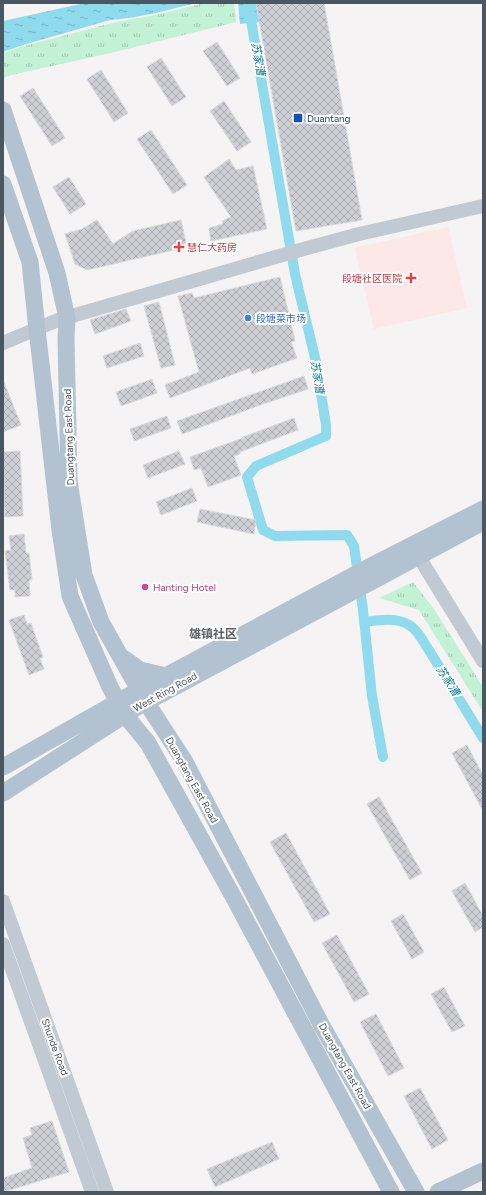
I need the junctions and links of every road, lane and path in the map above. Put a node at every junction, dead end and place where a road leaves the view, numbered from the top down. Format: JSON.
{"nodes":[{"id":1,"x":3,"y":110,"type":"edge"},
{"id":2,"x":3,"y":184,"type":"edge"},
{"id":3,"x":483,"y":206,"type":"edge"},
{"id":4,"x":67,"y":318,"type":"junction"},
{"id":5,"x":37,"y":329,"type":"junction"},
{"id":6,"x":3,"y":343,"type":"edge"},
{"id":7,"x":483,"y":510,"type":"edge"},
{"id":8,"x":483,"y":522,"type":"edge"},
{"id":9,"x":419,"y":556,"type":"junction"},
{"id":10,"x":374,"y":573,"type":"junction"},
{"id":11,"x":333,"y":594,"type":"junction"},
{"id":12,"x":122,"y":658,"type":"junction"},
{"id":13,"x":483,"y":661,"type":"edge"},
{"id":14,"x":166,"y":676,"type":"junction"},
{"id":15,"x":143,"y":696,"type":"junction"},
{"id":16,"x":122,"y":708,"type":"junction"},
{"id":17,"x":3,"y":767,"type":"edge"},
{"id":18,"x":3,"y":793,"type":"edge"},
{"id":19,"x":3,"y":901,"type":"edge"},
{"id":20,"x":3,"y":944,"type":"edge"},
{"id":21,"x":483,"y":1171,"type":"edge"},
{"id":22,"x":92,"y":1192,"type":"edge"},
{"id":23,"x":107,"y":1192,"type":"edge"},
{"id":24,"x":391,"y":1192,"type":"edge"},
{"id":25,"x":416,"y":1192,"type":"edge"},
{"id":26,"x":438,"y":1192,"type":"edge"}],
"edges":[{"from":1,"to":4,"type":"main road","name":"Duangtang East Road"},
{"from":2,"to":5,"type":"main road","name":"Duangtang East Road"},
{"from":3,"to":4,"type":"street"},
{"from":4,"to":5,"type":"street"},
{"from":4,"to":12,"type":"main road","name":"Duangtang East Road"},
{"from":5,"to":6,"type":"street"},
{"from":5,"to":16,"type":"main road","name":"Duangtang East Road"},
{"from":7,"to":10,"type":"main road"},
{"from":8,"to":9,"type":"main road"},
{"from":9,"to":10,"type":"main road"},
{"from":9,"to":13,"type":"street"},
{"from":10,"to":11,"type":"main road"},
{"from":11,"to":14,"type":"main road","name":"West Ring Road"},
{"from":11,"to":15,"type":"main road","name":"West Ring Road"},
{"from":12,"to":14,"type":"main road"},
{"from":12,"to":15,"type":"main road","name":"Duangtang East Road"},
{"from":14,"to":15,"type":"main road","name":"West Ring Road"},
{"from":15,"to":16,"type":"main road","name":"West Ring Road"},
{"from":15,"to":25,"type":"main road","name":"Duangtang East Road"},
{"from":16,"to":17,"type":"main road","name":"West Ring Road"},
{"from":16,"to":18,"type":"main road","name":"West Ring Road"},
{"from":16,"to":24,"type":"main road","name":"Duangtang East Road"},
{"from":19,"to":23,"type":"street","name":"Shunde Road"},
{"from":20,"to":22,"type":"street","name":"Shunde Road"},
{"from":21,"to":26,"type":"main road"}]}
